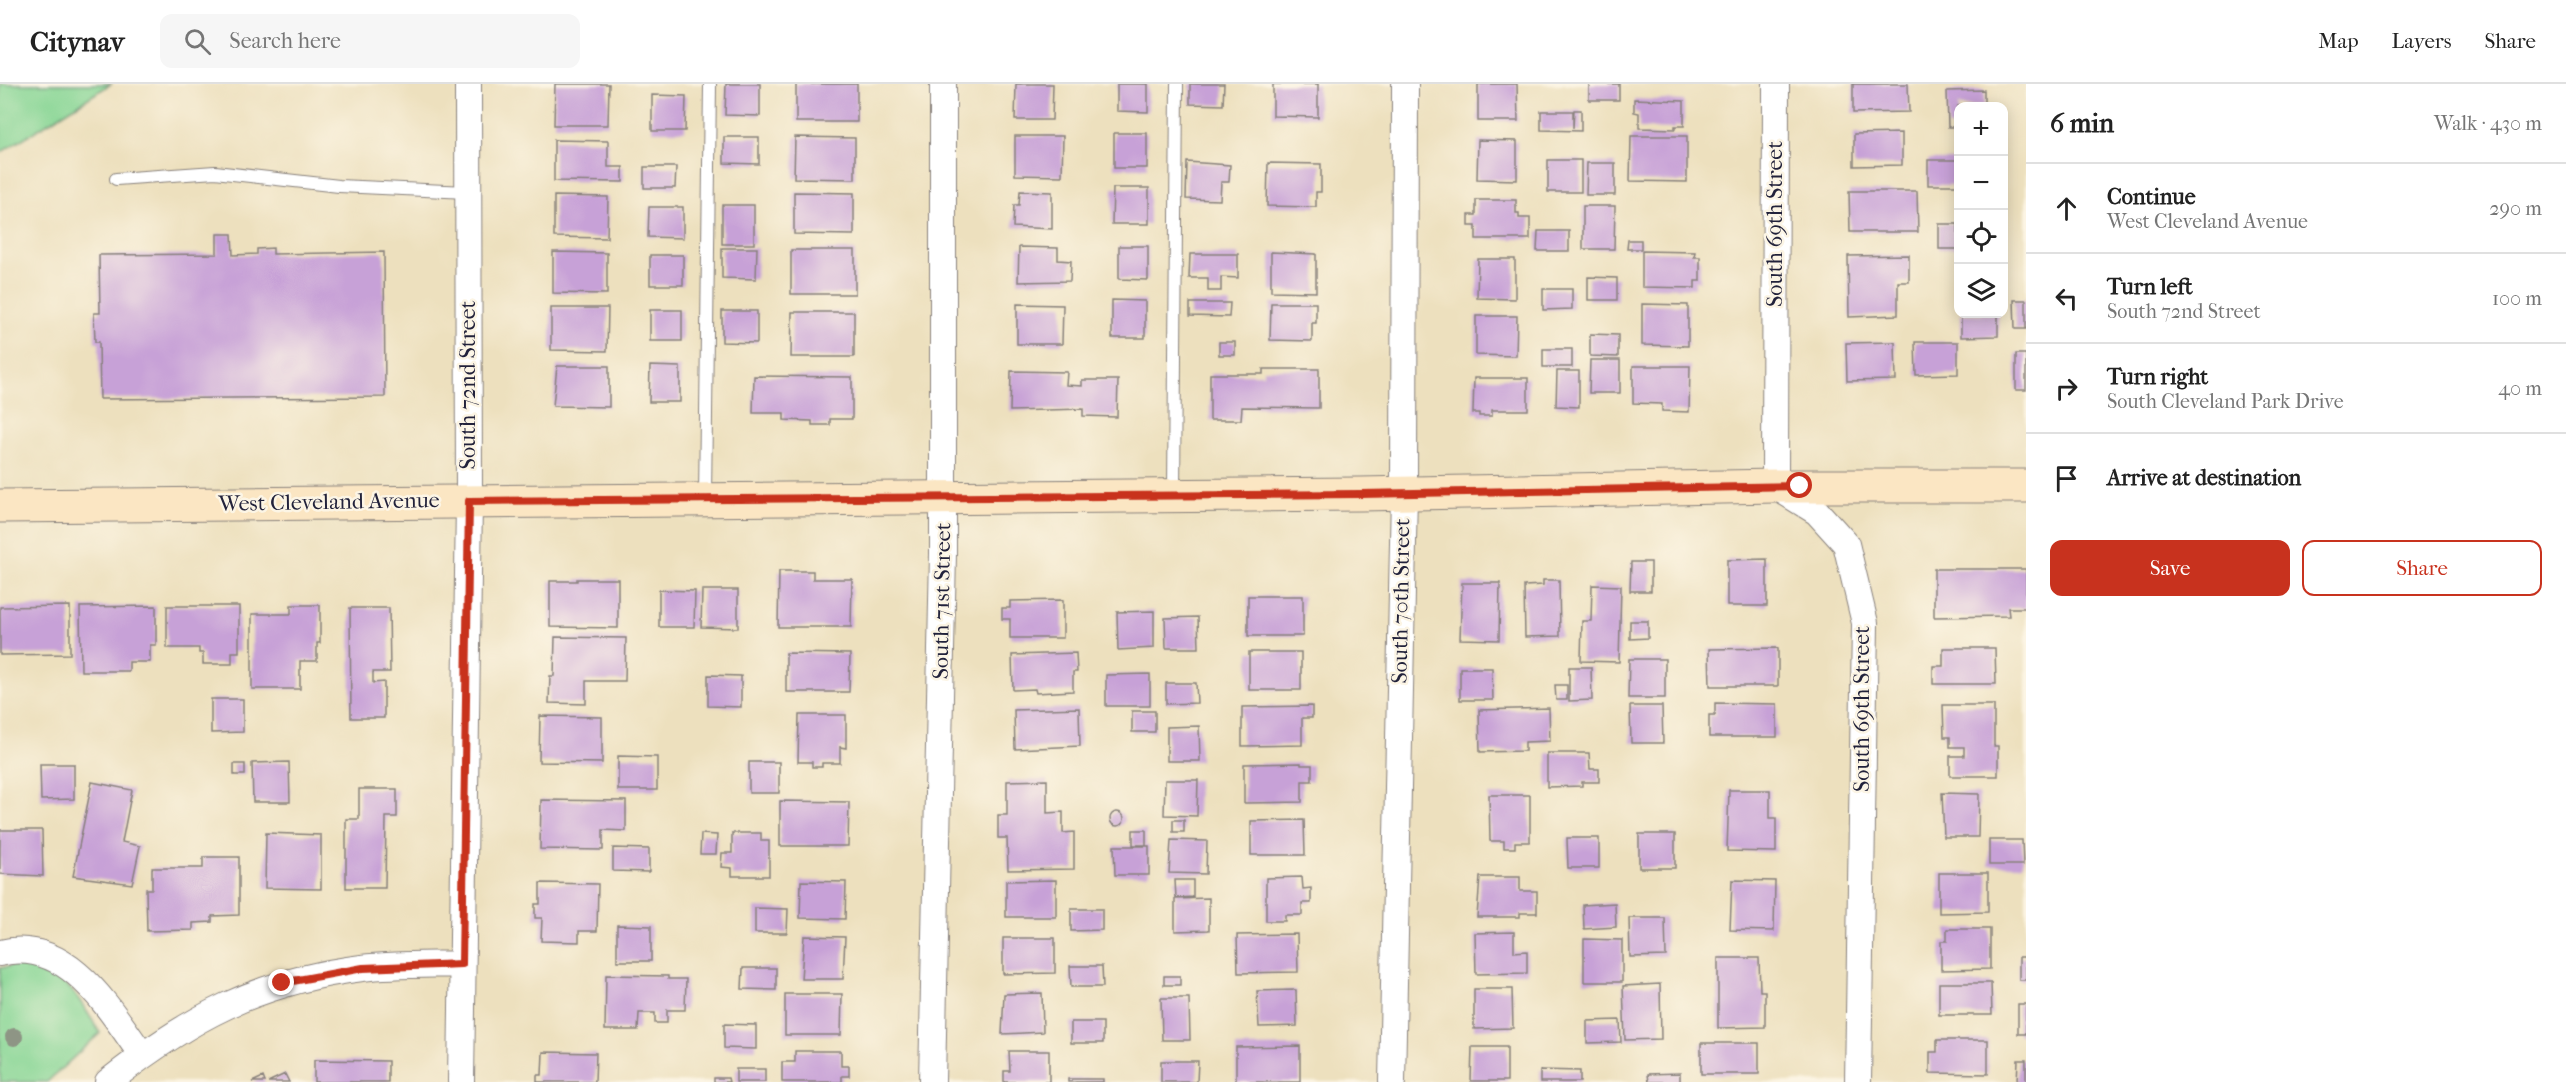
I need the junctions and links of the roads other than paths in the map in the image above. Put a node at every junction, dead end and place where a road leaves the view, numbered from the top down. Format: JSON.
{"nodes":[{"id":1,"x":468,"y":84,"type":"edge"},
{"id":2,"x":710,"y":84,"type":"edge"},
{"id":3,"x":943,"y":84,"type":"edge"},
{"id":4,"x":1177,"y":84,"type":"edge"},
{"id":5,"x":1405,"y":84,"type":"edge"},
{"id":6,"x":1776,"y":84,"type":"edge"},
{"id":7,"x":116,"y":179,"type":"dead end"},
{"id":8,"x":467,"y":192,"type":"junction"},
{"id":9,"x":1775,"y":486,"type":"junction"},
{"id":10,"x":2026,"y":486,"type":"edge"},
{"id":11,"x":1404,"y":493,"type":"junction"},
{"id":12,"x":1173,"y":495,"type":"junction"},
{"id":13,"x":943,"y":497,"type":"junction"},
{"id":14,"x":705,"y":498,"type":"junction"},
{"id":15,"x":469,"y":501,"type":"junction"},
{"id":16,"x":0,"y":506,"type":"edge"},
{"id":17,"x":0,"y":953,"type":"edge"},
{"id":18,"x":462,"y":964,"type":"junction"},
{"id":19,"x":142,"y":1055,"type":"junction"},
{"id":20,"x":108,"y":1082,"type":"edge"},
{"id":21,"x":461,"y":1082,"type":"edge"},
{"id":22,"x":932,"y":1082,"type":"edge"},
{"id":23,"x":1392,"y":1082,"type":"edge"},
{"id":24,"x":1858,"y":1082,"type":"edge"}],
"edges":[{"from":1,"to":8,"type":"street","name":"South 72nd Street"},
{"from":2,"to":14,"type":"lane"},
{"from":3,"to":13,"type":"street","name":"South 71st Street"},
{"from":4,"to":12,"type":"lane"},
{"from":5,"to":11,"type":"street","name":"South 70th Street"},
{"from":6,"to":9,"type":"street","name":"South 69th Street"},
{"from":7,"to":8,"type":"lane"},
{"from":8,"to":15,"type":"street","name":"South 72nd Street"},
{"from":9,"to":10,"type":"street","name":"West Cleveland Avenue"},
{"from":9,"to":11,"type":"street","name":"West Cleveland Avenue"},
{"from":9,"to":24,"type":"street","name":"South 69th Street"},
{"from":11,"to":12,"type":"street","name":"West Cleveland Avenue"},
{"from":11,"to":23,"type":"street","name":"South 70th Street"},
{"from":12,"to":13,"type":"street","name":"West Cleveland Avenue"},
{"from":13,"to":14,"type":"street","name":"West Cleveland Avenue"},
{"from":13,"to":22,"type":"street","name":"South 71st Street"},
{"from":14,"to":15,"type":"street","name":"West Cleveland Avenue"},
{"from":15,"to":16,"type":"street","name":"West Cleveland Avenue"},
{"from":15,"to":18,"type":"street","name":"South 72nd Street"},
{"from":17,"to":19,"type":"street"},
{"from":18,"to":19,"type":"street"},
{"from":18,"to":21,"type":"street","name":"South 72nd Street"},
{"from":19,"to":20,"type":"street"}]}
